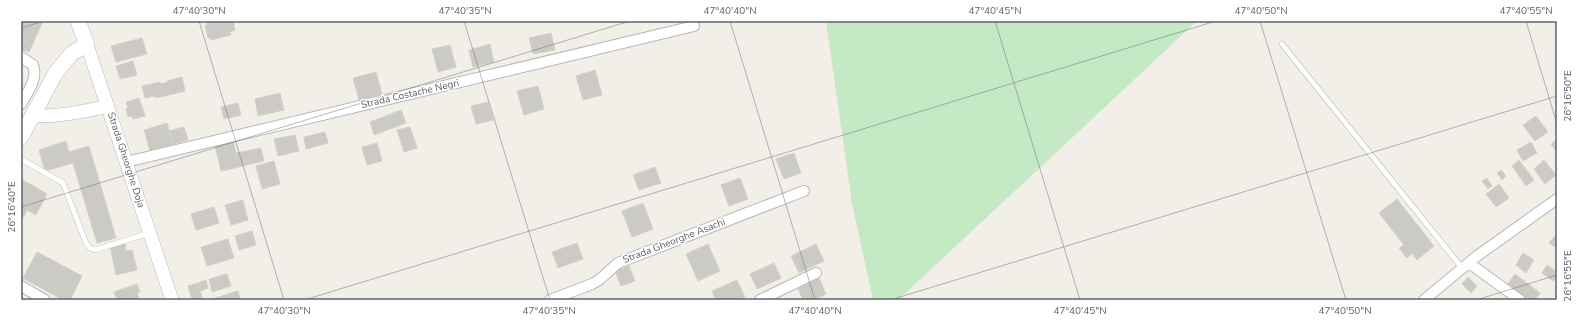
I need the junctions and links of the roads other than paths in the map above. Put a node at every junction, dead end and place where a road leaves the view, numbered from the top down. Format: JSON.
{"nodes":[{"id":1,"x":78,"y":21,"type":"edge"},
{"id":2,"x":694,"y":26,"type":"dead end"},
{"id":3,"x":1282,"y":44,"type":"dead end"},
{"id":4,"x":87,"y":45,"type":"junction"},
{"id":5,"x":21,"y":57,"type":"edge"},
{"id":6,"x":21,"y":104,"type":"edge"},
{"id":7,"x":108,"y":106,"type":"junction"},
{"id":8,"x":32,"y":116,"type":"junction"},
{"id":9,"x":21,"y":137,"type":"edge"},
{"id":10,"x":21,"y":159,"type":"edge"},
{"id":11,"x":126,"y":162,"type":"junction"},
{"id":12,"x":804,"y":191,"type":"dead end"},
{"id":13,"x":1557,"y":199,"type":"edge"},
{"id":14,"x":150,"y":232,"type":"junction"},
{"id":15,"x":1465,"y":265,"type":"junction"},
{"id":16,"x":816,"y":273,"type":"dead end"},
{"id":17,"x":21,"y":286,"type":"edge"},
{"id":18,"x":1430,"y":298,"type":"edge"},
{"id":19,"x":45,"y":300,"type":"edge"},
{"id":20,"x":172,"y":300,"type":"edge"},
{"id":21,"x":550,"y":300,"type":"edge"},
{"id":22,"x":760,"y":300,"type":"edge"},
{"id":23,"x":1520,"y":300,"type":"edge"}],
"edges":[{"from":1,"to":4,"type":"main road","name":"Strada Gheorghe Doja"},
{"from":2,"to":11,"type":"street","name":"Strada Costache Negri"},
{"from":3,"to":15,"type":"lane"},
{"from":4,"to":7,"type":"street","name":"Strada Gheorghe Doja"},
{"from":4,"to":8,"type":"main road"},
{"from":5,"to":6,"type":"street"},
{"from":7,"to":8,"type":"street"},
{"from":7,"to":11,"type":"street","name":"Strada Gheorghe Doja"},
{"from":8,"to":9,"type":"main road"},
{"from":10,"to":14,"type":"lane"},
{"from":11,"to":14,"type":"street","name":"Strada Gheorghe Doja"},
{"from":12,"to":21,"type":"street","name":"Strada Gheorghe Asachi"},
{"from":13,"to":15,"type":"street"},
{"from":14,"to":20,"type":"street","name":"Strada Gheorghe Doja"},
{"from":15,"to":18,"type":"street"},
{"from":15,"to":23,"type":"street"},
{"from":16,"to":22,"type":"street"},
{"from":17,"to":19,"type":"street"}]}
